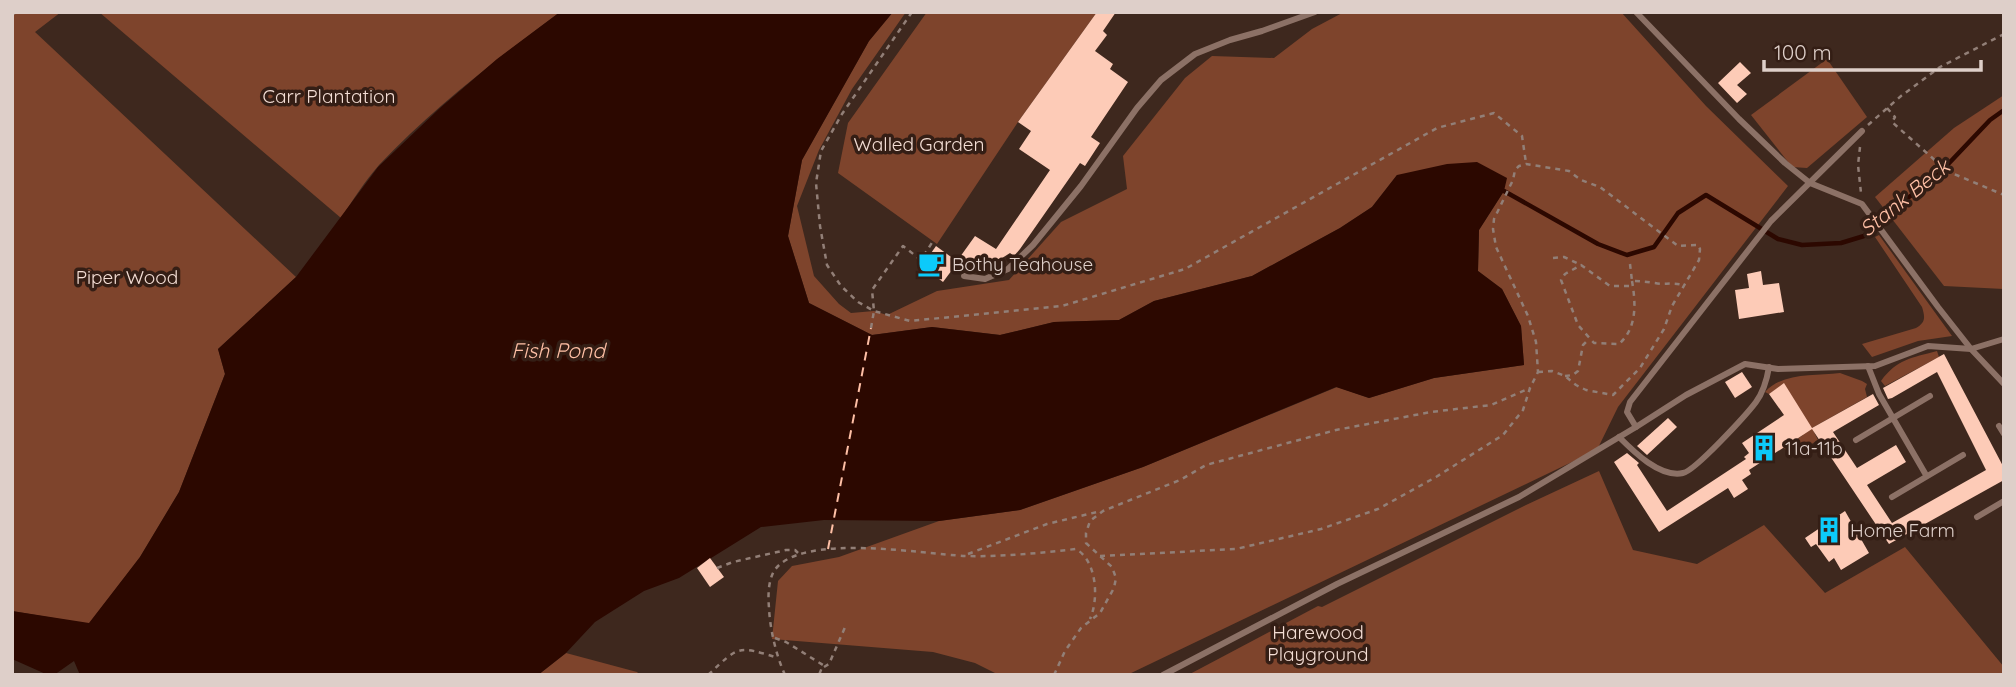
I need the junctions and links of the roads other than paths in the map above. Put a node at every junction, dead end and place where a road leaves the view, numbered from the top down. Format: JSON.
{"nodes":[{"id":1,"x":1315,"y":12,"type":"edge"},
{"id":2,"x":1636,"y":12,"type":"edge"},
{"id":3,"x":1862,"y":131,"type":"road end"},
{"id":4,"x":1810,"y":183,"type":"junction"},
{"id":5,"x":964,"y":276,"type":"dead end"},
{"id":6,"x":2004,"y":339,"type":"edge"},
{"id":7,"x":1972,"y":349,"type":"junction"},
{"id":8,"x":1868,"y":366,"type":"junction"},
{"id":9,"x":1769,"y":367,"type":"junction"},
{"id":10,"x":2004,"y":384,"type":"edge"},
{"id":11,"x":1930,"y":396,"type":"dead end"},
{"id":12,"x":1892,"y":417,"type":"junction"},
{"id":13,"x":1999,"y":426,"type":"dead end"},
{"id":14,"x":1636,"y":428,"type":"junction"},
{"id":15,"x":2004,"y":433,"type":"edge"},
{"id":16,"x":1619,"y":437,"type":"junction"},
{"id":17,"x":1856,"y":440,"type":"dead end"},
{"id":18,"x":1964,"y":455,"type":"dead end"},
{"id":19,"x":1926,"y":475,"type":"junction"},
{"id":20,"x":1892,"y":497,"type":"dead end"},
{"id":21,"x":2004,"y":501,"type":"edge"},
{"id":22,"x":1977,"y":517,"type":"dead end"},
{"id":23,"x":1163,"y":675,"type":"edge"}],
"edges":[{"from":1,"to":5,"type":"lane"},
{"from":2,"to":4,"type":"lane"},
{"from":3,"to":4,"type":"lane"},
{"from":4,"to":7,"type":"lane"},
{"from":4,"to":14,"type":"lane"},
{"from":6,"to":7,"type":"lane"},
{"from":7,"to":8,"type":"lane"},
{"from":7,"to":10,"type":"lane"},
{"from":8,"to":9,"type":"lane"},
{"from":8,"to":12,"type":"lane"},
{"from":9,"to":14,"type":"lane"},
{"from":9,"to":16,"type":"lane"},
{"from":11,"to":12,"type":"lane"},
{"from":12,"to":17,"type":"lane"},
{"from":12,"to":19,"type":"lane"},
{"from":13,"to":15,"type":"lane"},
{"from":14,"to":16,"type":"lane"},
{"from":16,"to":23,"type":"lane"},
{"from":18,"to":19,"type":"lane"},
{"from":19,"to":20,"type":"lane"},
{"from":21,"to":22,"type":"lane"}]}
